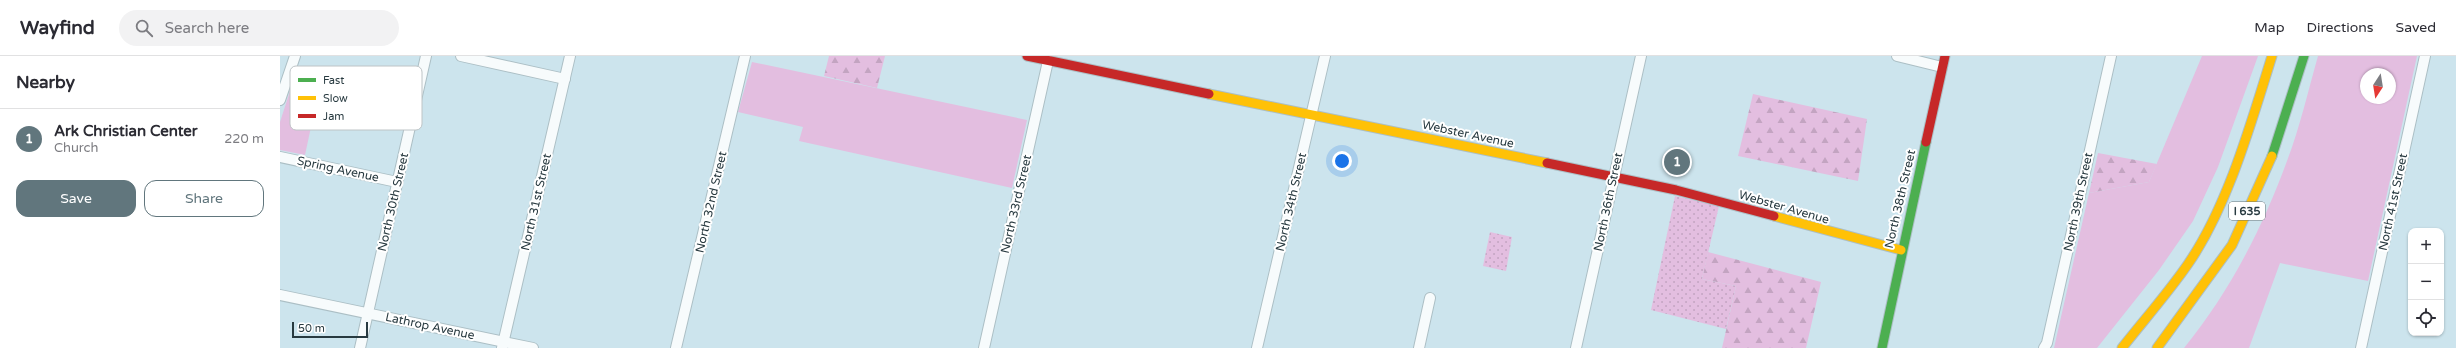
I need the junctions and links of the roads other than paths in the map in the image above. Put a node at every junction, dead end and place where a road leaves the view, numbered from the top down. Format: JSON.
{"nodes":[{"id":1,"x":295,"y":56,"type":"edge"},
{"id":2,"x":426,"y":56,"type":"edge"},
{"id":3,"x":461,"y":56,"type":"edge"},
{"id":4,"x":570,"y":56,"type":"edge"},
{"id":5,"x":745,"y":56,"type":"edge"},
{"id":6,"x":1027,"y":56,"type":"edge"},
{"id":7,"x":1324,"y":56,"type":"edge"},
{"id":8,"x":1641,"y":56,"type":"edge"},
{"id":9,"x":1897,"y":56,"type":"edge"},
{"id":10,"x":1945,"y":56,"type":"edge"},
{"id":11,"x":2110,"y":56,"type":"edge"},
{"id":12,"x":2272,"y":56,"type":"edge"},
{"id":13,"x":2304,"y":56,"type":"edge"},
{"id":14,"x":2425,"y":56,"type":"edge"},
{"id":15,"x":1048,"y":60,"type":"junction"},
{"id":16,"x":292,"y":66,"type":"edge"},
{"id":17,"x":1942,"y":67,"type":"junction"},
{"id":18,"x":290,"y":71,"type":"edge"},
{"id":19,"x":422,"y":73,"type":"edge"},
{"id":20,"x":565,"y":79,"type":"junction"},
{"id":21,"x":280,"y":100,"type":"edge"},
{"id":22,"x":1312,"y":114,"type":"junction"},
{"id":23,"x":409,"y":130,"type":"edge"},
{"id":24,"x":280,"y":157,"type":"edge"},
{"id":25,"x":1613,"y":177,"type":"junction"},
{"id":26,"x":397,"y":182,"type":"junction"},
{"id":27,"x":1900,"y":250,"type":"junction"},
{"id":28,"x":280,"y":295,"type":"edge"},
{"id":29,"x":1430,"y":298,"type":"dead end"},
{"id":30,"x":368,"y":313,"type":"junction"},
{"id":31,"x":2132,"y":338,"type":"junction"},
{"id":32,"x":503,"y":345,"type":"edge"},
{"id":33,"x":360,"y":348,"type":"edge"},
{"id":34,"x":533,"y":348,"type":"edge"},
{"id":35,"x":676,"y":348,"type":"edge"},
{"id":36,"x":984,"y":348,"type":"edge"},
{"id":37,"x":1257,"y":348,"type":"edge"},
{"id":38,"x":1419,"y":348,"type":"edge"},
{"id":39,"x":1576,"y":348,"type":"edge"},
{"id":40,"x":1882,"y":348,"type":"edge"},
{"id":41,"x":2044,"y":348,"type":"edge"},
{"id":42,"x":2117,"y":348,"type":"edge"},
{"id":43,"x":2122,"y":348,"type":"edge"},
{"id":44,"x":2157,"y":348,"type":"edge"},
{"id":45,"x":2361,"y":348,"type":"edge"}],
"edges":[{"from":1,"to":16,"type":"street"},
{"from":2,"to":19,"type":"street","name":"North 30th Street"},
{"from":3,"to":20,"type":"street"},
{"from":4,"to":20,"type":"street","name":"North 31st Street"},
{"from":5,"to":35,"type":"street","name":"North 32nd Street"},
{"from":6,"to":15,"type":"main road","name":"Webster Avenue"},
{"from":7,"to":22,"type":"street","name":"North 34th Street"},
{"from":8,"to":25,"type":"street","name":"North 36th Street"},
{"from":9,"to":17,"type":"street"},
{"from":10,"to":17,"type":"main road","name":"North 38th Street"},
{"from":11,"to":41,"type":"street","name":"North 39th Street"},
{"from":12,"to":31,"type":"main road","number":"I 635"},
{"from":13,"to":44,"type":"main road","number":"I 635"},
{"from":14,"to":45,"type":"street","name":"North 41st Street"},
{"from":15,"to":22,"type":"main road","name":"Webster Avenue"},
{"from":15,"to":36,"type":"street","name":"North 33rd Street"},
{"from":17,"to":27,"type":"main road","name":"North 38th Street"},
{"from":18,"to":21,"type":"street"},
{"from":20,"to":32,"type":"street","name":"North 31st Street"},
{"from":22,"to":25,"type":"main road","name":"Webster Avenue"},
{"from":22,"to":37,"type":"street","name":"North 34th Street"},
{"from":23,"to":26,"type":"street","name":"North 30th Street"},
{"from":24,"to":26,"type":"street","name":"Spring Avenue"},
{"from":25,"to":27,"type":"main road","name":"Webster Avenue"},
{"from":25,"to":39,"type":"street","name":"North 36th Street"},
{"from":26,"to":30,"type":"street","name":"North 30th Street"},
{"from":27,"to":40,"type":"main road","name":"North 38th Street"},
{"from":28,"to":30,"type":"street","name":"Lathrop Avenue"},
{"from":29,"to":38,"type":"street"},
{"from":30,"to":32,"type":"street","name":"Lathrop Avenue"},
{"from":30,"to":33,"type":"street","name":"North 30th Street"},
{"from":31,"to":42,"type":"main road"},
{"from":31,"to":43,"type":"main road","number":"I 635"},
{"from":32,"to":34,"type":"street","name":"Lathrop Avenue"}]}
